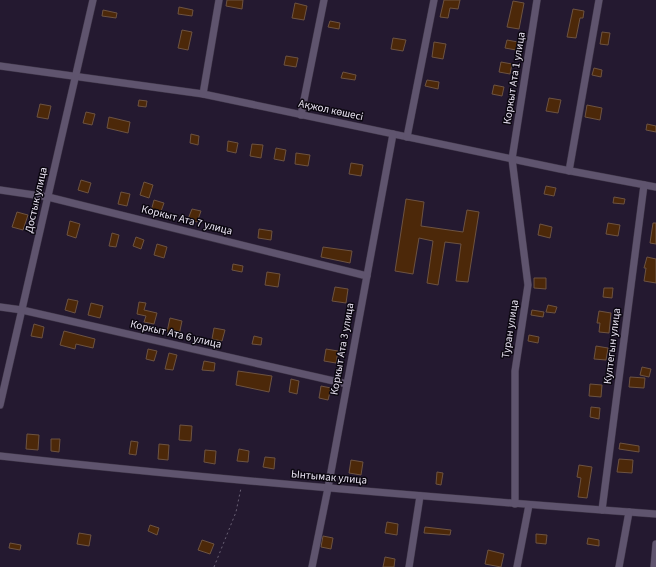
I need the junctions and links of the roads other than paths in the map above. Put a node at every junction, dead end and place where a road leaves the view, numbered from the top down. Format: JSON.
{"nodes":[{"id":1,"x":93,"y":0,"type":"edge"},
{"id":2,"x":219,"y":0,"type":"edge"},
{"id":3,"x":324,"y":0,"type":"edge"},
{"id":4,"x":434,"y":0,"type":"edge"},
{"id":5,"x":537,"y":0,"type":"edge"},
{"id":6,"x":599,"y":0,"type":"edge"},
{"id":7,"x":0,"y":66,"type":"edge"},
{"id":8,"x":74,"y":76,"type":"junction"},
{"id":9,"x":203,"y":94,"type":"junction"},
{"id":10,"x":301,"y":115,"type":"junction"},
{"id":11,"x":393,"y":134,"type":"junction"},
{"id":12,"x":407,"y":137,"type":"junction"},
{"id":13,"x":512,"y":159,"type":"junction"},
{"id":14,"x":569,"y":171,"type":"junction"},
{"id":15,"x":644,"y":185,"type":"junction"},
{"id":16,"x":656,"y":187,"type":"edge"},
{"id":17,"x":0,"y":190,"type":"edge"},
{"id":18,"x":48,"y":197,"type":"junction"},
{"id":19,"x":367,"y":276,"type":"junction"},
{"id":20,"x":0,"y":307,"type":"edge"},
{"id":21,"x":22,"y":310,"type":"junction"},
{"id":22,"x":347,"y":384,"type":"junction"},
{"id":23,"x":0,"y":405,"type":"edge"},
{"id":24,"x":0,"y":456,"type":"edge"},
{"id":25,"x":328,"y":488,"type":"junction"},
{"id":26,"x":420,"y":496,"type":"junction"},
{"id":27,"x":515,"y":504,"type":"junction"},
{"id":28,"x":529,"y":505,"type":"junction"},
{"id":29,"x":602,"y":510,"type":"junction"},
{"id":30,"x":629,"y":512,"type":"junction"},
{"id":31,"x":656,"y":514,"type":"edge"},
{"id":32,"x":656,"y":544,"type":"edge"},
{"id":33,"x":312,"y":567,"type":"edge"},
{"id":34,"x":409,"y":567,"type":"edge"},
{"id":35,"x":517,"y":567,"type":"edge"},
{"id":36,"x":619,"y":567,"type":"edge"},
{"id":37,"x":654,"y":567,"type":"edge"}],
"edges":[{"from":1,"to":8,"type":"street","name":"Достык улица"},
{"from":2,"to":9,"type":"street"},
{"from":3,"to":10,"type":"street"},
{"from":4,"to":12,"type":"street"},
{"from":5,"to":13,"type":"street","name":"Коркыт Ата 1 улица"},
{"from":6,"to":14,"type":"street"},
{"from":7,"to":8,"type":"street","name":"Ақжол көшесі"},
{"from":8,"to":9,"type":"street","name":"Ақжол көшесі"},
{"from":8,"to":18,"type":"street","name":"Достык улица"},
{"from":9,"to":10,"type":"street","name":"Ақжол көшесі"},
{"from":10,"to":11,"type":"street","name":"Ақжол көшесі"},
{"from":11,"to":12,"type":"street","name":"Ақжол көшесі"},
{"from":11,"to":19,"type":"street","name":"Коркыт Ата 3 улица"},
{"from":12,"to":13,"type":"street","name":"Ақжол көшесі"},
{"from":13,"to":14,"type":"street","name":"Ақжол көшесі"},
{"from":13,"to":27,"type":"street","name":"Туран улица"},
{"from":14,"to":15,"type":"street","name":"Ақжол көшесі"},
{"from":15,"to":16,"type":"street","name":"Ақжол көшесі"},
{"from":15,"to":29,"type":"street","name":"Култегын улица"},
{"from":17,"to":18,"type":"street","name":"Коркыт Ата 7 улица"},
{"from":18,"to":19,"type":"street","name":"Коркыт Ата 7 улица"},
{"from":18,"to":21,"type":"street","name":"Достык улица"},
{"from":19,"to":22,"type":"street","name":"Коркыт Ата 3 улица"},
{"from":20,"to":21,"type":"street","name":"Коркыт Ата 6 улица"},
{"from":21,"to":22,"type":"street","name":"Коркыт Ата 6 улица"},
{"from":21,"to":23,"type":"street","name":"Достык улица"},
{"from":22,"to":25,"type":"street","name":"Коркыт Ата 3 улица"},
{"from":24,"to":25,"type":"street","name":"Ынтымак улица"},
{"from":25,"to":26,"type":"street","name":"Ынтымак улица"},
{"from":25,"to":33,"type":"street","name":"Коркыт Ата 3 улица"},
{"from":26,"to":27,"type":"street","name":"Ынтымак улица"},
{"from":26,"to":34,"type":"street"},
{"from":27,"to":28,"type":"street","name":"Ынтымак улица"},
{"from":28,"to":29,"type":"street","name":"Ынтымак улица"},
{"from":28,"to":35,"type":"street"},
{"from":29,"to":30,"type":"street","name":"Ынтымак улица"},
{"from":30,"to":31,"type":"street","name":"Ынтымак улица"},
{"from":30,"to":36,"type":"street"},
{"from":32,"to":37,"type":"street"}]}
